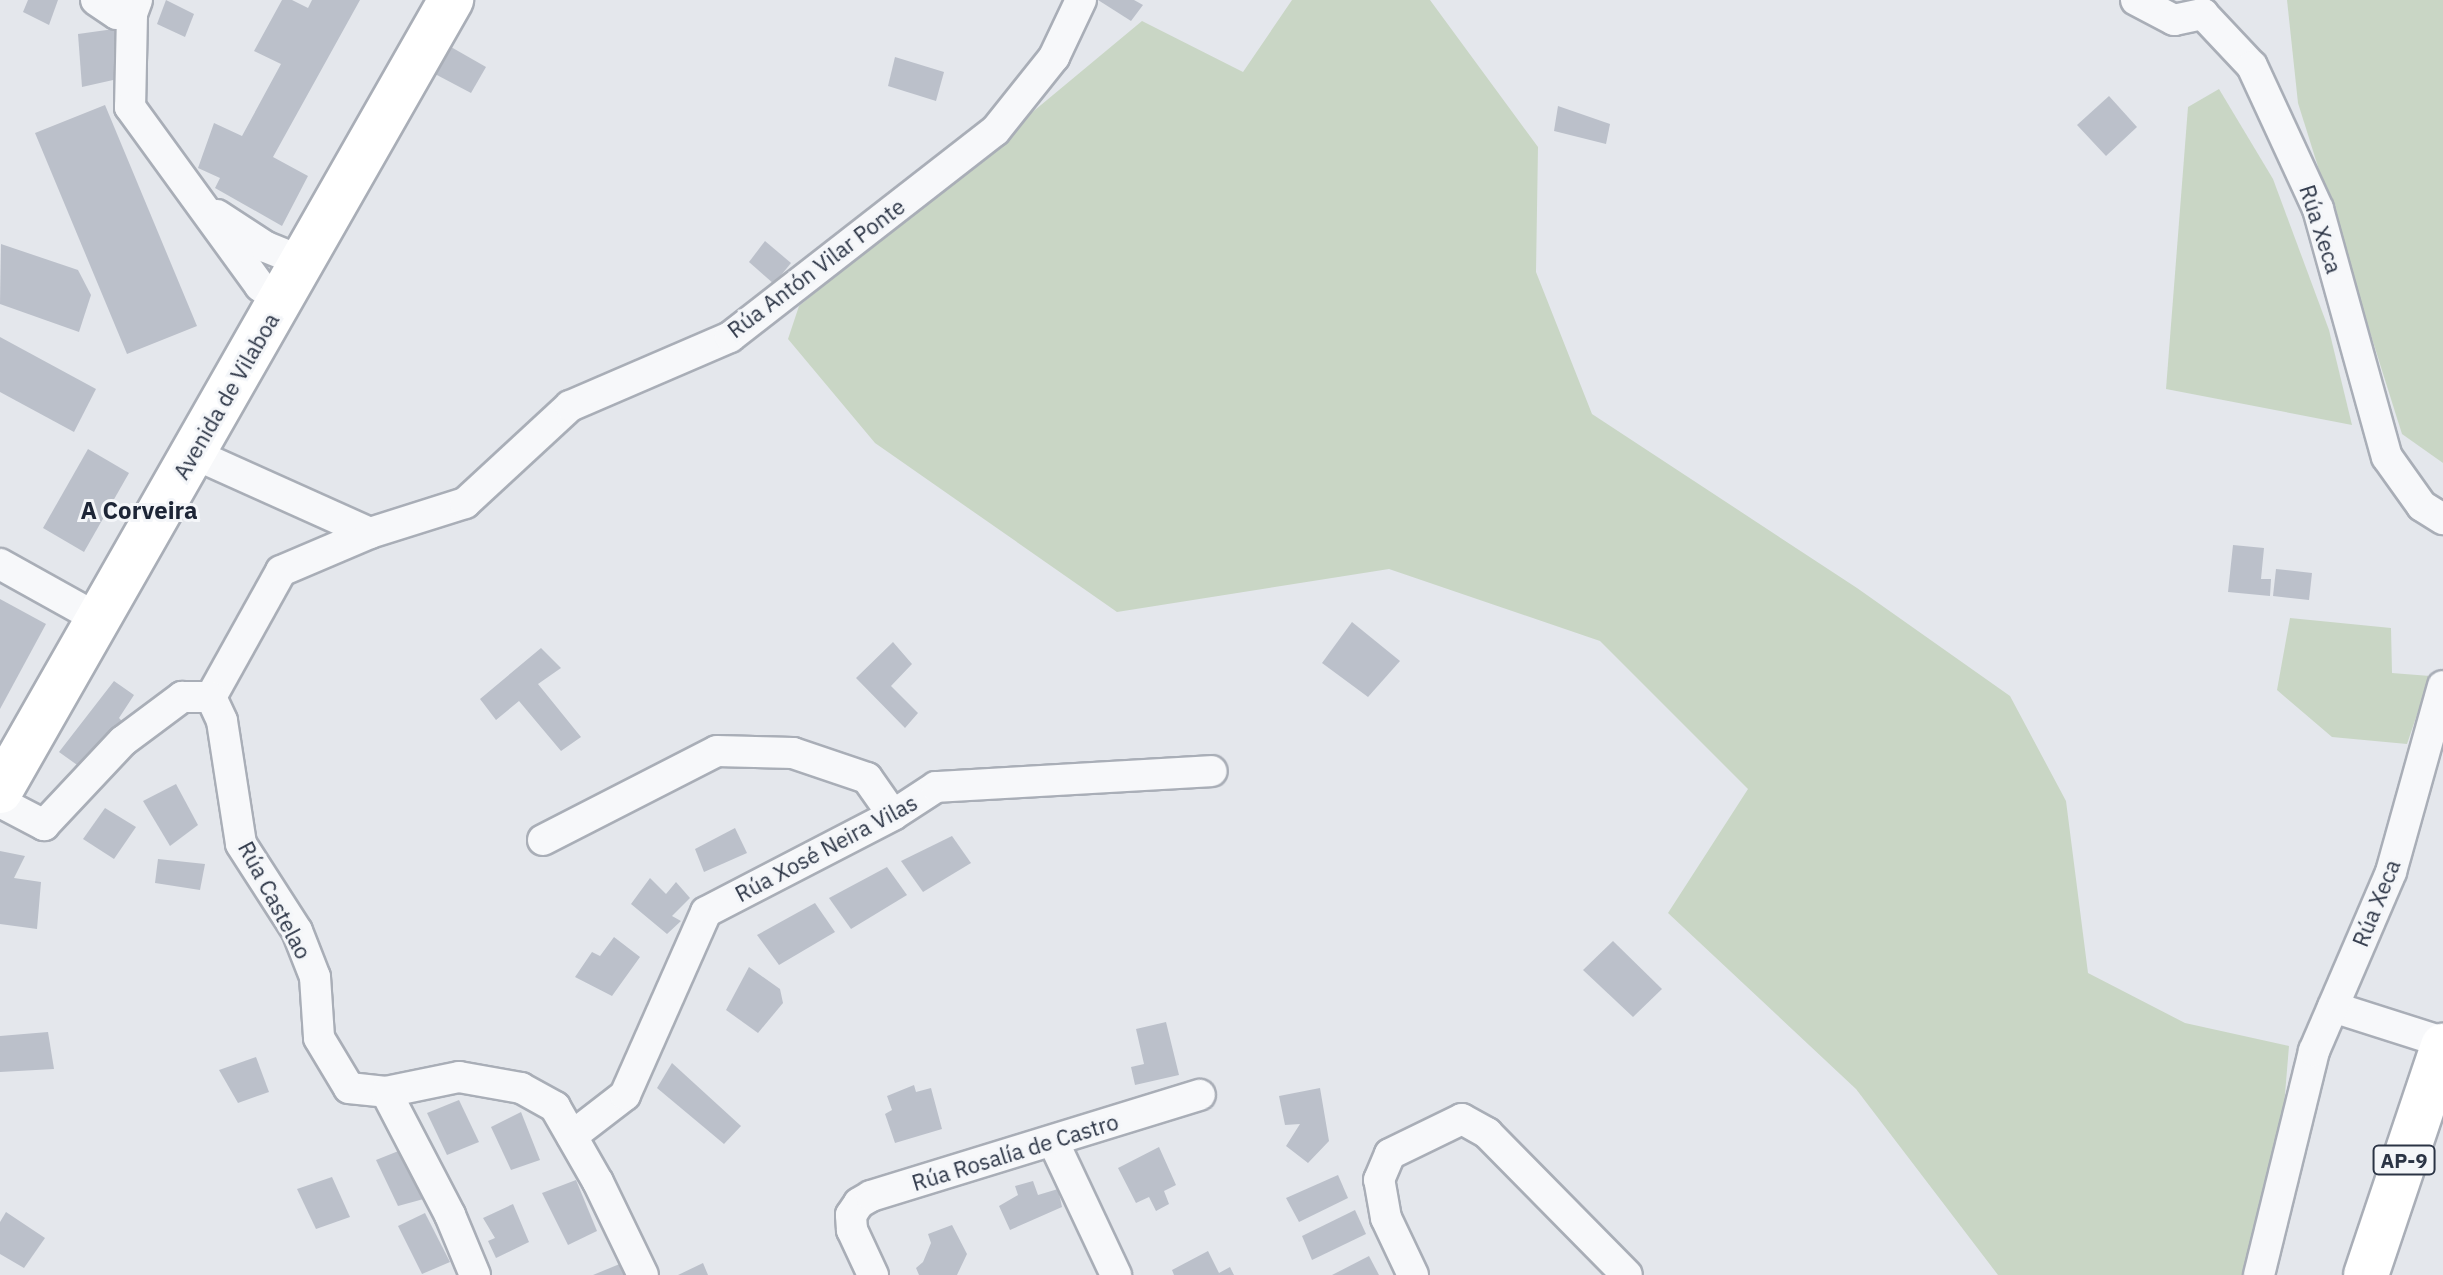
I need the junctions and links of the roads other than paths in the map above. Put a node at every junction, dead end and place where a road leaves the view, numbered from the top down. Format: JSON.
{"nodes":[{"id":1,"x":96,"y":0,"type":"edge"},
{"id":2,"x":451,"y":0,"type":"edge"},
{"id":3,"x":1081,"y":0,"type":"edge"},
{"id":4,"x":2136,"y":0,"type":"edge"},
{"id":5,"x":135,"y":7,"type":"edge"},
{"id":6,"x":2203,"y":7,"type":"edge"},
{"id":7,"x":272,"y":259,"type":"junction"},
{"id":8,"x":192,"y":453,"type":"junction"},
{"id":9,"x":2443,"y":519,"type":"edge"},
{"id":10,"x":370,"y":533,"type":"junction"},
{"id":11,"x":0,"y":564,"type":"edge"},
{"id":12,"x":99,"y":619,"type":"junction"},
{"id":13,"x":2443,"y":686,"type":"edge"},
{"id":14,"x":211,"y":697,"type":"junction"},
{"id":15,"x":1212,"y":771,"type":"dead end"},
{"id":16,"x":0,"y":791,"type":"edge"},
{"id":17,"x":0,"y":802,"type":"edge"},
{"id":18,"x":893,"y":815,"type":"junction"},
{"id":19,"x":543,"y":840,"type":"dead end"},
{"id":20,"x":2346,"y":1010,"type":"junction"},
{"id":21,"x":2443,"y":1044,"type":"edge"},
{"id":22,"x":386,"y":1092,"type":"junction"},
{"id":23,"x":1200,"y":1095,"type":"dead end"},
{"id":24,"x":2443,"y":1116,"type":"edge"},
{"id":25,"x":572,"y":1136,"type":"junction"},
{"id":26,"x":1053,"y":1141,"type":"junction"},
{"id":27,"x":475,"y":1275,"type":"edge"},
{"id":28,"x":643,"y":1275,"type":"edge"},
{"id":29,"x":873,"y":1275,"type":"edge"},
{"id":30,"x":1116,"y":1275,"type":"edge"},
{"id":31,"x":1413,"y":1275,"type":"edge"},
{"id":32,"x":1627,"y":1275,"type":"edge"},
{"id":33,"x":2259,"y":1275,"type":"edge"},
{"id":34,"x":2366,"y":1275,"type":"edge"},
{"id":35,"x":2398,"y":1275,"type":"edge"}],
"edges":[{"from":1,"to":5,"type":"street"},
{"from":2,"to":7,"type":"highway","name":"Avenida de Vilaboa"},
{"from":3,"to":10,"type":"street","name":"Rúa Antón Vilar Ponte"},
{"from":4,"to":6,"type":"street","name":"Rúa Xeca"},
{"from":5,"to":7,"type":"street"},
{"from":6,"to":9,"type":"street","name":"Rúa Xeca"},
{"from":7,"to":8,"type":"highway","name":"Avenida de Vilaboa"},
{"from":8,"to":10,"type":"street"},
{"from":8,"to":12,"type":"highway","name":"Avenida de Vilaboa"},
{"from":10,"to":14,"type":"street","name":"Rúa Antón Vilar Ponte"},
{"from":11,"to":12,"type":"street"},
{"from":12,"to":16,"type":"highway","name":"Avenida de Vilaboa"},
{"from":13,"to":20,"type":"street","name":"Rúa Xeca"},
{"from":14,"to":17,"type":"street"},
{"from":14,"to":22,"type":"street","name":"Rúa Castelao"},
{"from":15,"to":18,"type":"street","name":"Rúa Xosé Neira Vilas"},
{"from":18,"to":19,"type":"street"},
{"from":18,"to":25,"type":"street","name":"Rúa Xosé Neira Vilas"},
{"from":20,"to":21,"type":"street"},
{"from":20,"to":33,"type":"street","name":"Rúa Xeca"},
{"from":21,"to":34,"type":"highway","number":"AP-9"},
{"from":22,"to":25,"type":"street"},
{"from":22,"to":27,"type":"street"},
{"from":23,"to":26,"type":"street","name":"Rúa Rosalía de Castro"},
{"from":24,"to":35,"type":"highway","number":"AP-9"},
{"from":25,"to":28,"type":"street"},
{"from":26,"to":29,"type":"street","name":"Rúa Rosalía de Castro"},
{"from":26,"to":30,"type":"street"},
{"from":31,"to":32,"type":"street"}]}
